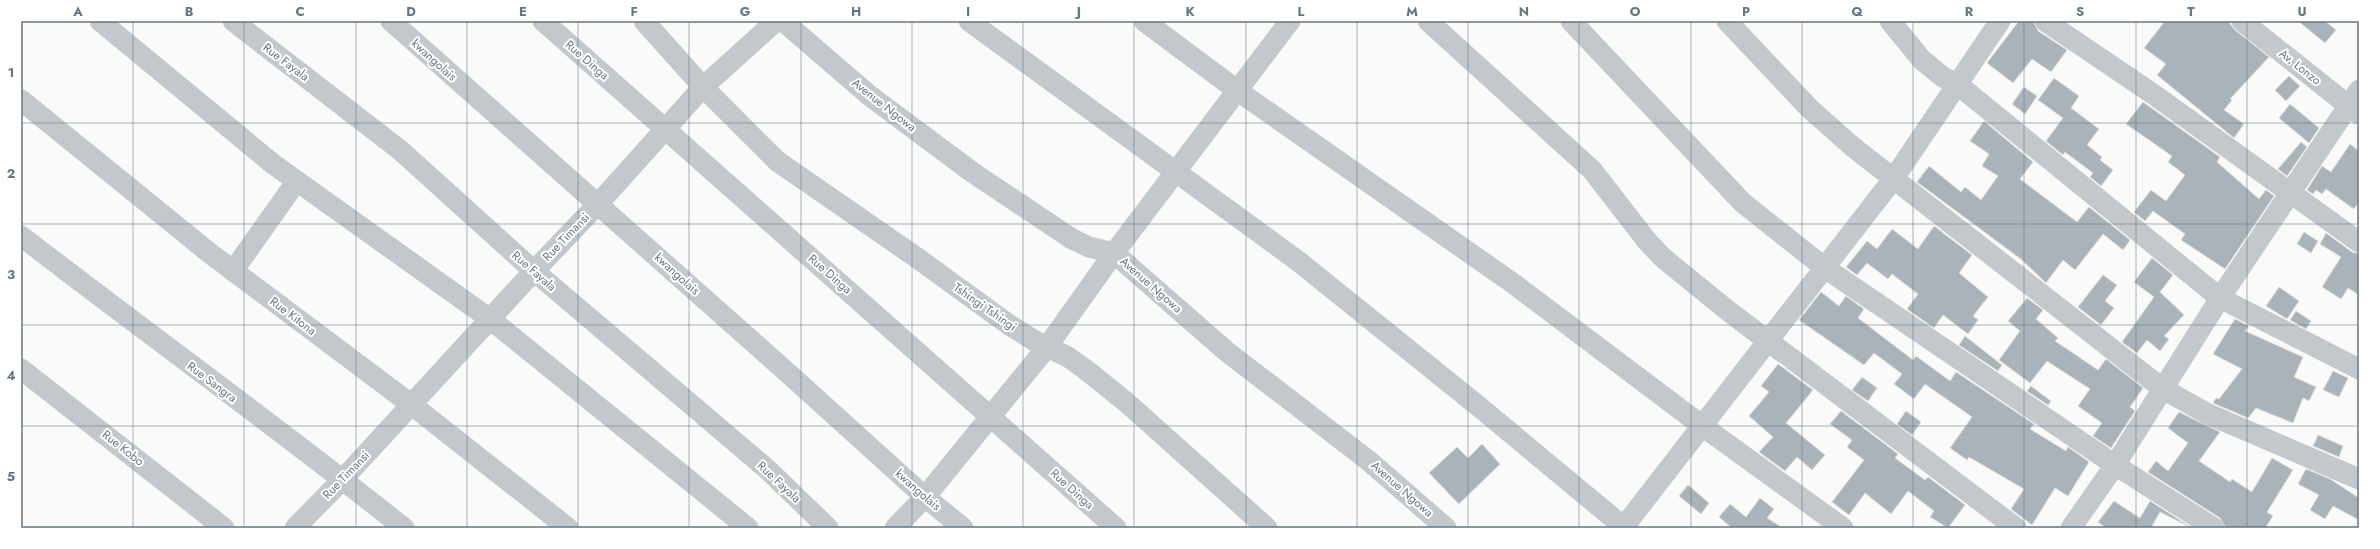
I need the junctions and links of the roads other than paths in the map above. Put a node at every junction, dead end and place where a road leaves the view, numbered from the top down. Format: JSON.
{"nodes":[{"id":1,"x":100,"y":21,"type":"edge"},
{"id":2,"x":233,"y":21,"type":"edge"},
{"id":3,"x":391,"y":21,"type":"edge"},
{"id":4,"x":543,"y":21,"type":"edge"},
{"id":5,"x":644,"y":21,"type":"edge"},
{"id":6,"x":776,"y":21,"type":"edge"},
{"id":7,"x":784,"y":21,"type":"edge"},
{"id":8,"x":969,"y":21,"type":"edge"},
{"id":9,"x":1144,"y":21,"type":"edge"},
{"id":10,"x":1428,"y":21,"type":"edge"},
{"id":11,"x":1571,"y":21,"type":"edge"},
{"id":12,"x":1727,"y":21,"type":"edge"},
{"id":13,"x":1890,"y":21,"type":"edge"},
{"id":14,"x":2000,"y":21,"type":"edge"},
{"id":15,"x":2046,"y":21,"type":"edge"},
{"id":16,"x":2242,"y":21,"type":"edge"},
{"id":17,"x":1288,"y":22,"type":"edge"},
{"id":18,"x":1957,"y":84,"type":"junction"},
{"id":19,"x":703,"y":87,"type":"junction"},
{"id":20,"x":1238,"y":91,"type":"junction"},
{"id":21,"x":21,"y":100,"type":"edge"},
{"id":22,"x":2356,"y":103,"type":"edge"},
{"id":23,"x":666,"y":129,"type":"junction"},
{"id":24,"x":1176,"y":174,"type":"junction"},
{"id":25,"x":1894,"y":178,"type":"junction"},
{"id":26,"x":296,"y":182,"type":"junction"},
{"id":27,"x":2291,"y":195,"type":"junction"},
{"id":28,"x":598,"y":204,"type":"junction"},
{"id":29,"x":21,"y":236,"type":"edge"},
{"id":30,"x":2359,"y":242,"type":"edge"},
{"id":31,"x":1114,"y":253,"type":"junction"},
{"id":32,"x":1825,"y":268,"type":"junction"},
{"id":33,"x":233,"y":271,"type":"junction"},
{"id":34,"x":534,"y":271,"type":"junction"},
{"id":35,"x":2220,"y":298,"type":"junction"},
{"id":36,"x":490,"y":319,"type":"junction"},
{"id":37,"x":1768,"y":339,"type":"junction"},
{"id":38,"x":1047,"y":347,"type":"junction"},
{"id":39,"x":21,"y":369,"type":"edge"},
{"id":40,"x":2359,"y":369,"type":"edge"},
{"id":41,"x":2163,"y":389,"type":"junction"},
{"id":42,"x":412,"y":405,"type":"junction"},
{"id":43,"x":991,"y":415,"type":"junction"},
{"id":44,"x":1701,"y":425,"type":"junction"},
{"id":45,"x":2115,"y":465,"type":"junction"},
{"id":46,"x":2359,"y":478,"type":"edge"},
{"id":47,"x":343,"y":479,"type":"junction"},
{"id":48,"x":925,"y":497,"type":"junction"},
{"id":49,"x":224,"y":528,"type":"edge"},
{"id":50,"x":295,"y":528,"type":"edge"},
{"id":51,"x":404,"y":528,"type":"edge"},
{"id":52,"x":568,"y":528,"type":"edge"},
{"id":53,"x":748,"y":528,"type":"edge"},
{"id":54,"x":828,"y":528,"type":"edge"},
{"id":55,"x":895,"y":528,"type":"edge"},
{"id":56,"x":963,"y":528,"type":"edge"},
{"id":57,"x":1116,"y":528,"type":"edge"},
{"id":58,"x":1268,"y":528,"type":"edge"},
{"id":59,"x":1446,"y":528,"type":"edge"},
{"id":60,"x":1624,"y":528,"type":"edge"},
{"id":61,"x":1843,"y":528,"type":"edge"},
{"id":62,"x":2016,"y":528,"type":"edge"},
{"id":63,"x":2071,"y":528,"type":"edge"},
{"id":64,"x":2214,"y":528,"type":"edge"}],
"edges":[{"from":1,"to":26,"type":"street"},
{"from":2,"to":34,"type":"street","name":"Rue Fayala"},
{"from":3,"to":28,"type":"street","name":"kwangolais"},
{"from":4,"to":23,"type":"street","name":"Rue Dinga"},
{"from":5,"to":19,"type":"street","name":"Tshingi Tshingi"},
{"from":6,"to":19,"type":"street","name":"Rue Timansi"},
{"from":7,"to":31,"type":"street","name":"Avenue Ngowa"},
{"from":8,"to":24,"type":"street"},
{"from":9,"to":20,"type":"street"},
{"from":10,"to":37,"type":"street"},
{"from":11,"to":32,"type":"street"},
{"from":12,"to":25,"type":"street"},
{"from":13,"to":18,"type":"street"},
{"from":14,"to":18,"type":"street"},
{"from":15,"to":27,"type":"street"},
{"from":16,"to":22,"type":"street","name":"Av. Lonzo"},
{"from":17,"to":20,"type":"street"},
{"from":18,"to":25,"type":"street"},
{"from":18,"to":35,"type":"street"},
{"from":19,"to":23,"type":"street","name":"Rue Timansi"},
{"from":19,"to":38,"type":"street","name":"Tshingi Tshingi"},
{"from":20,"to":24,"type":"street"},
{"from":20,"to":44,"type":"street"},
{"from":21,"to":33,"type":"street","name":"Rue Kitona"},
{"from":22,"to":27,"type":"street"},
{"from":23,"to":28,"type":"street","name":"Rue Timansi"},
{"from":23,"to":43,"type":"street","name":"Rue Dinga"},
{"from":24,"to":31,"type":"street"},
{"from":24,"to":60,"type":"street"},
{"from":25,"to":32,"type":"street"},
{"from":25,"to":41,"type":"street"},
{"from":26,"to":33,"type":"street"},
{"from":26,"to":36,"type":"street"},
{"from":27,"to":30,"type":"street"},
{"from":27,"to":35,"type":"street"},
{"from":28,"to":34,"type":"street","name":"Rue Timansi"},
{"from":28,"to":48,"type":"street","name":"kwangolais"},
{"from":29,"to":47,"type":"street","name":"Rue Sangra"},
{"from":31,"to":38,"type":"street"},
{"from":31,"to":59,"type":"street","name":"Avenue Ngowa"},
{"from":32,"to":37,"type":"street"},
{"from":32,"to":45,"type":"street"},
{"from":33,"to":42,"type":"street","name":"Rue Kitona"},
{"from":34,"to":36,"type":"street","name":"Rue Timansi"},
{"from":34,"to":54,"type":"street","name":"Rue Fayala"},
{"from":35,"to":40,"type":"street"},
{"from":35,"to":41,"type":"street"},
{"from":36,"to":42,"type":"street","name":"Rue Timansi"},
{"from":36,"to":53,"type":"street"},
{"from":37,"to":44,"type":"street"},
{"from":37,"to":62,"type":"street"},
{"from":38,"to":43,"type":"street"},
{"from":38,"to":58,"type":"street","name":"Tshingi Tshingi"},
{"from":39,"to":49,"type":"street","name":"Rue Kobo"},
{"from":41,"to":45,"type":"street"},
{"from":41,"to":46,"type":"street"},
{"from":42,"to":47,"type":"street","name":"Rue Timansi"},
{"from":42,"to":52,"type":"street","name":"Rue Kitona"},
{"from":43,"to":48,"type":"street"},
{"from":43,"to":57,"type":"street","name":"Rue Dinga"},
{"from":44,"to":60,"type":"street"},
{"from":44,"to":61,"type":"street"},
{"from":45,"to":63,"type":"street"},
{"from":45,"to":64,"type":"street"},
{"from":47,"to":50,"type":"street","name":"Rue Timansi"},
{"from":47,"to":51,"type":"street","name":"Rue Sangra"},
{"from":48,"to":55,"type":"street"},
{"from":48,"to":56,"type":"street","name":"kwangolais"}]}
